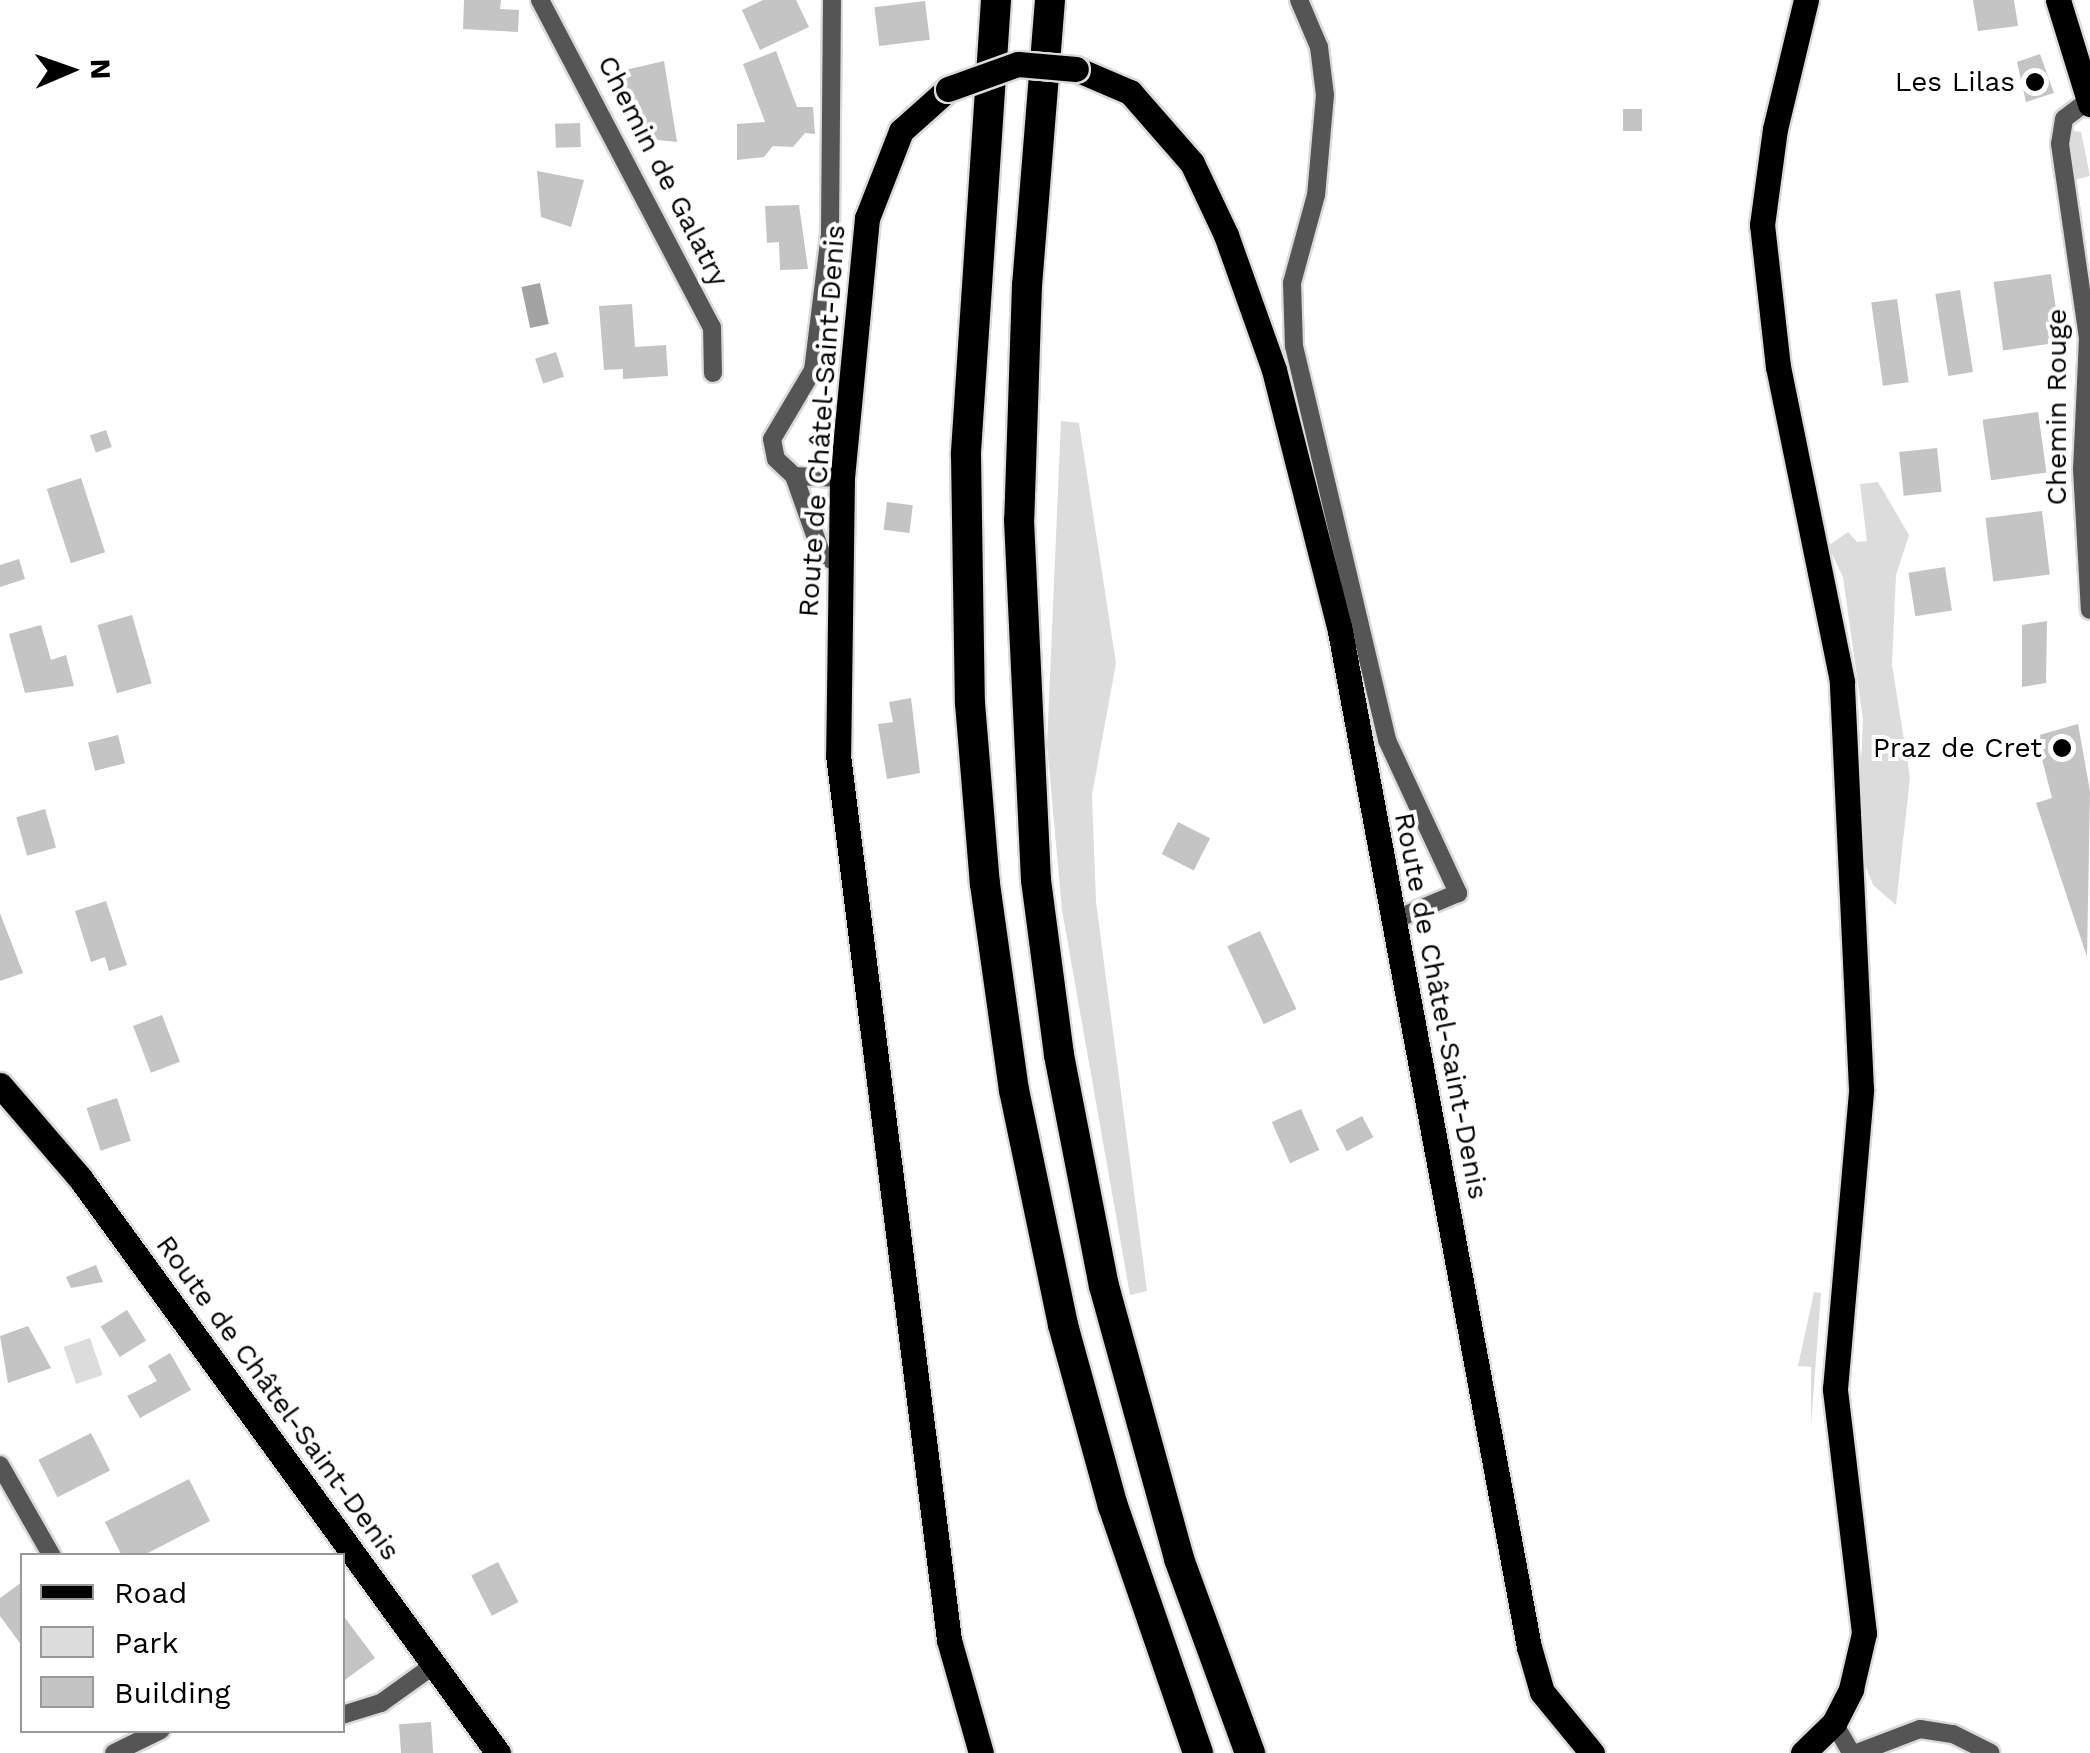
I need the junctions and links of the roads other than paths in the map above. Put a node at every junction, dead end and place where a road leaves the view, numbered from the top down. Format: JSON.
{"nodes":[{"id":1,"x":540,"y":0,"type":"edge"},
{"id":2,"x":832,"y":0,"type":"edge"},
{"id":3,"x":996,"y":0,"type":"edge"},
{"id":4,"x":1050,"y":0,"type":"edge"},
{"id":5,"x":1299,"y":0,"type":"edge"},
{"id":6,"x":1806,"y":0,"type":"edge"},
{"id":7,"x":2058,"y":0,"type":"edge"},
{"id":8,"x":2089,"y":102,"type":"edge"},
{"id":9,"x":713,"y":373,"type":"dead end"},
{"id":10,"x":794,"y":476,"type":"junction"},
{"id":11,"x":842,"y":478,"type":"junction"},
{"id":12,"x":838,"y":563,"type":"junction"},
{"id":13,"x":2090,"y":610,"type":"edge"},
{"id":14,"x":1394,"y":920,"type":"junction"},
{"id":15,"x":0,"y":1085,"type":"edge"},
{"id":16,"x":0,"y":1465,"type":"edge"},
{"id":17,"x":50,"y":1553,"type":"edge"},
{"id":18,"x":434,"y":1665,"type":"junction"},
{"id":19,"x":345,"y":1714,"type":"edge"},
{"id":20,"x":1834,"y":1723,"type":"junction"},
{"id":21,"x":156,"y":1733,"type":"edge"},
{"id":22,"x":114,"y":1753,"type":"edge"},
{"id":23,"x":498,"y":1753,"type":"edge"},
{"id":24,"x":982,"y":1753,"type":"edge"},
{"id":25,"x":1198,"y":1753,"type":"edge"},
{"id":26,"x":1250,"y":1753,"type":"edge"},
{"id":27,"x":1592,"y":1753,"type":"edge"},
{"id":28,"x":1804,"y":1753,"type":"edge"},
{"id":29,"x":1854,"y":1753,"type":"edge"},
{"id":30,"x":1992,"y":1753,"type":"edge"}],
"edges":[{"from":1,"to":9,"type":"street","name":"Chemin de Galatry"},
{"from":2,"to":10,"type":"street"},
{"from":3,"to":25,"type":"highway"},
{"from":4,"to":26,"type":"highway"},
{"from":5,"to":14,"type":"street"},
{"from":6,"to":20,"type":"main road"},
{"from":7,"to":8,"type":"main road"},
{"from":8,"to":13,"type":"street","name":"Chemin Rouge"},
{"from":10,"to":11,"type":"street"},
{"from":10,"to":12,"type":"street"},
{"from":11,"to":12,"type":"main road","name":"Route de Châtel-Saint-Denis"},
{"from":11,"to":14,"type":"main road","name":"Route de Châtel-Saint-Denis","bridge":true},
{"from":12,"to":24,"type":"main road","name":"Route de Châtel-Saint-Denis"},
{"from":14,"to":27,"type":"main road","name":"Route de Châtel-Saint-Denis"},
{"from":15,"to":18,"type":"main road","name":"Route de Châtel-Saint-Denis"},
{"from":16,"to":17,"type":"street"},
{"from":18,"to":19,"type":"street"},
{"from":18,"to":23,"type":"main road","name":"Route de Châtel-Saint-Denis"},
{"from":20,"to":28,"type":"main road"},
{"from":20,"to":29,"type":"street"},
{"from":21,"to":22,"type":"street"},
{"from":29,"to":30,"type":"street"}]}
